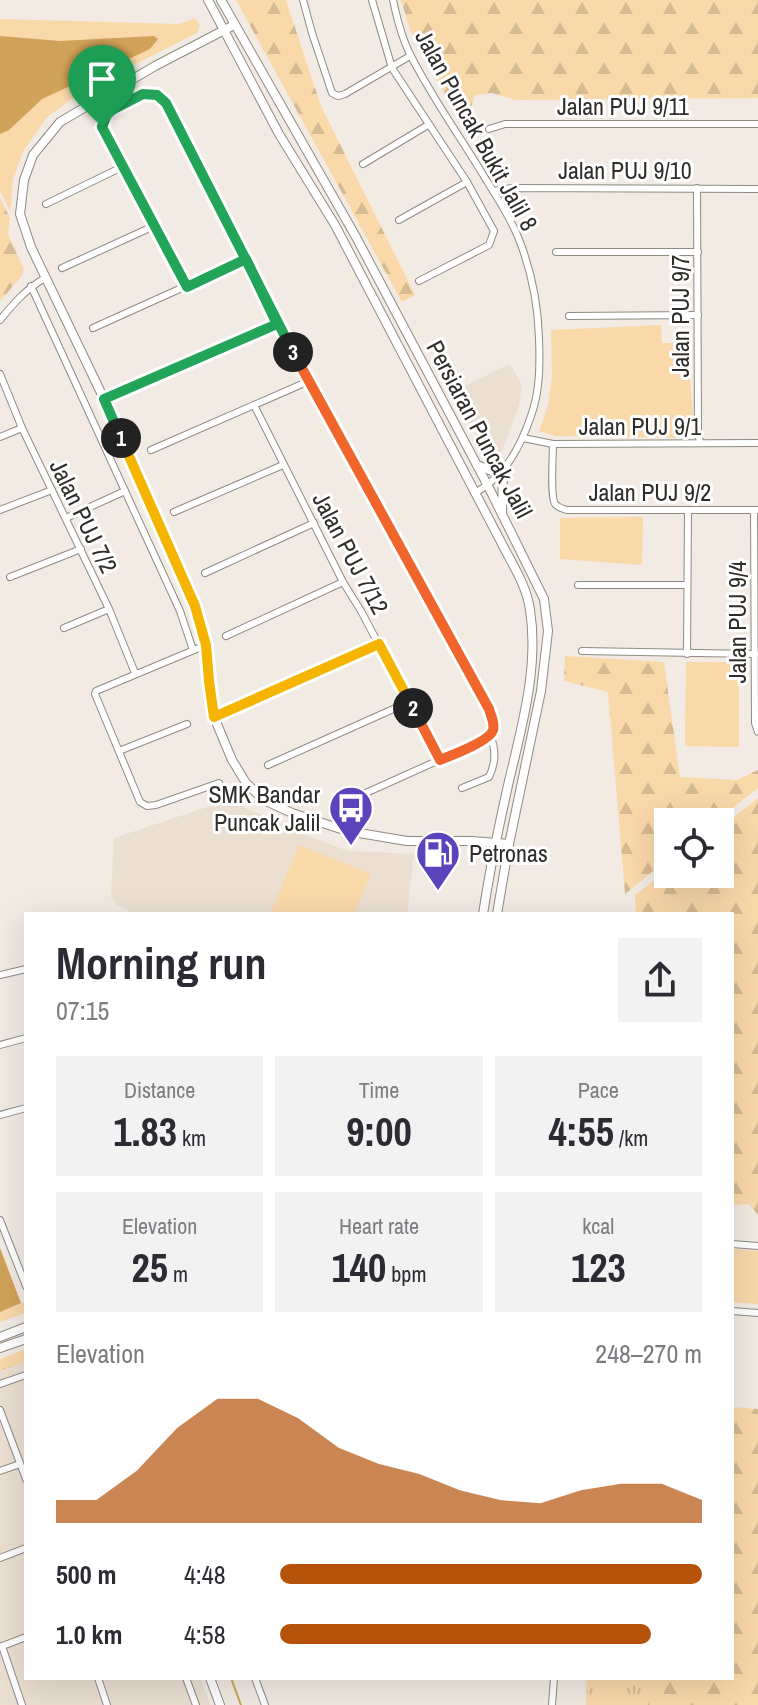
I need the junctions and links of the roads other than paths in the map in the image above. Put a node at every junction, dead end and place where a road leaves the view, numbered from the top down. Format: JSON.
{"nodes":[{"id":1,"x":208,"y":0,"type":"edge"},
{"id":2,"x":221,"y":0,"type":"edge"},
{"id":3,"x":303,"y":0,"type":"edge"},
{"id":4,"x":372,"y":0,"type":"edge"},
{"id":5,"x":393,"y":0,"type":"edge"},
{"id":6,"x":234,"y":25,"type":"junction"},
{"id":7,"x":224,"y":30,"type":"junction"},
{"id":8,"x":410,"y":56,"type":"junction"},
{"id":9,"x":392,"y":68,"type":"junction"},
{"id":10,"x":758,"y":124,"type":"edge"},
{"id":11,"x":428,"y":125,"type":"junction"},
{"id":12,"x":489,"y":129,"type":"dead end"},
{"id":13,"x":363,"y":164,"type":"dead end"},
{"id":14,"x":122,"y":167,"type":"junction"},
{"id":15,"x":467,"y":182,"type":"junction"},
{"id":16,"x":697,"y":188,"type":"junction"},
{"id":17,"x":758,"y":189,"type":"edge"},
{"id":18,"x":493,"y":191,"type":"junction"},
{"id":19,"x":46,"y":204,"type":"dead end"},
{"id":20,"x":399,"y":220,"type":"dead end"},
{"id":21,"x":154,"y":226,"type":"junction"},
{"id":22,"x":556,"y":252,"type":"dead end"},
{"id":23,"x":698,"y":252,"type":"junction"},
{"id":24,"x":246,"y":259,"type":"junction"},
{"id":25,"x":62,"y":268,"type":"dead end"},
{"id":26,"x":45,"y":278,"type":"junction"},
{"id":27,"x":419,"y":281,"type":"dead end"},
{"id":28,"x":31,"y":286,"type":"junction"},
{"id":29,"x":187,"y":287,"type":"junction"},
{"id":30,"x":698,"y":315,"type":"junction"},
{"id":31,"x":569,"y":316,"type":"dead end"},
{"id":32,"x":0,"y":320,"type":"edge"},
{"id":33,"x":277,"y":324,"type":"junction"},
{"id":34,"x":93,"y":328,"type":"dead end"},
{"id":35,"x":0,"y":374,"type":"edge"},
{"id":36,"x":309,"y":381,"type":"junction"},
{"id":37,"x":104,"y":399,"type":"junction"},
{"id":38,"x":254,"y":405,"type":"junction"},
{"id":39,"x":22,"y":428,"type":"junction"},
{"id":40,"x":0,"y":437,"type":"edge"},
{"id":41,"x":523,"y":438,"type":"junction"},
{"id":42,"x":700,"y":443,"type":"junction"},
{"id":43,"x":758,"y":443,"type":"edge"},
{"id":44,"x":553,"y":444,"type":"junction"},
{"id":45,"x":151,"y":450,"type":"dead end"},
{"id":46,"x":283,"y":465,"type":"junction"},
{"id":47,"x":477,"y":465,"type":"junction"},
{"id":48,"x":503,"y":470,"type":"junction"},
{"id":49,"x":488,"y":486,"type":"junction"},
{"id":50,"x":52,"y":490,"type":"junction"},
{"id":51,"x":125,"y":491,"type":"junction"},
{"id":52,"x":475,"y":493,"type":"junction"},
{"id":53,"x":0,"y":510,"type":"edge"},
{"id":54,"x":688,"y":510,"type":"junction"},
{"id":55,"x":756,"y":510,"type":"edge"},
{"id":56,"x":174,"y":512,"type":"dead end"},
{"id":57,"x":502,"y":516,"type":"junction"},
{"id":58,"x":66,"y":518,"type":"junction"},
{"id":59,"x":314,"y":523,"type":"junction"},
{"id":60,"x":81,"y":549,"type":"junction"},
{"id":61,"x":205,"y":573,"type":"dead end"},
{"id":62,"x":10,"y":577,"type":"dead end"},
{"id":63,"x":343,"y":582,"type":"junction"},
{"id":64,"x":578,"y":585,"type":"dead end"},
{"id":65,"x":687,"y":585,"type":"junction"},
{"id":66,"x":109,"y":609,"type":"junction"},
{"id":67,"x":64,"y":628,"type":"dead end"},
{"id":68,"x":226,"y":636,"type":"dead end"},
{"id":69,"x":379,"y":644,"type":"junction"},
{"id":70,"x":206,"y":645,"type":"junction"},
{"id":71,"x":193,"y":650,"type":"junction"},
{"id":72,"x":582,"y":651,"type":"dead end"},
{"id":73,"x":687,"y":654,"type":"junction"},
{"id":74,"x":755,"y":654,"type":"junction"},
{"id":75,"x":135,"y":673,"type":"junction"},
{"id":76,"x":409,"y":702,"type":"junction"},
{"id":77,"x":214,"y":717,"type":"junction"},
{"id":78,"x":187,"y":724,"type":"dead end"},
{"id":79,"x":758,"y":732,"type":"edge"},
{"id":80,"x":491,"y":733,"type":"junction"},
{"id":81,"x":119,"y":751,"type":"junction"},
{"id":82,"x":440,"y":760,"type":"junction"},
{"id":83,"x":268,"y":765,"type":"dead end"},
{"id":84,"x":219,"y":783,"type":"dead end"},
{"id":85,"x":462,"y":788,"type":"dead end"},
{"id":86,"x":337,"y":806,"type":"dead end"},
{"id":87,"x":500,"y":823,"type":"junction"},
{"id":88,"x":472,"y":841,"type":"junction"},
{"id":89,"x":495,"y":843,"type":"junction"},
{"id":90,"x":509,"y":844,"type":"junction"},
{"id":91,"x":491,"y":864,"type":"junction"},
{"id":92,"x":483,"y":912,"type":"edge"},
{"id":93,"x":497,"y":912,"type":"edge"},
{"id":94,"x":24,"y":969,"type":"edge"},
{"id":95,"x":0,"y":975,"type":"edge"},
{"id":96,"x":24,"y":1039,"type":"edge"},
{"id":97,"x":0,"y":1045,"type":"edge"},
{"id":98,"x":24,"y":1109,"type":"edge"},
{"id":99,"x":0,"y":1115,"type":"edge"},
{"id":100,"x":0,"y":1220,"type":"edge"},
{"id":101,"x":734,"y":1244,"type":"edge"},
{"id":102,"x":758,"y":1246,"type":"edge"},
{"id":103,"x":24,"y":1283,"type":"edge"},
{"id":104,"x":734,"y":1311,"type":"edge"},
{"id":105,"x":758,"y":1313,"type":"edge"},
{"id":106,"x":24,"y":1328,"type":"edge"},
{"id":107,"x":0,"y":1337,"type":"edge"},
{"id":108,"x":24,"y":1340,"type":"edge"},
{"id":109,"x":0,"y":1348,"type":"edge"},
{"id":110,"x":24,"y":1376,"type":"edge"},
{"id":111,"x":0,"y":1384,"type":"edge"},
{"id":112,"x":0,"y":1410,"type":"edge"},
{"id":113,"x":20,"y":1464,"type":"junction"},
{"id":114,"x":0,"y":1471,"type":"edge"},
{"id":115,"x":24,"y":1474,"type":"edge"},
{"id":116,"x":24,"y":1549,"type":"edge"},
{"id":117,"x":0,"y":1558,"type":"edge"},
{"id":118,"x":24,"y":1638,"type":"edge"},
{"id":119,"x":1,"y":1647,"type":"edge"},
{"id":120,"x":99,"y":1680,"type":"edge"},
{"id":121,"x":187,"y":1680,"type":"edge"},
{"id":122,"x":211,"y":1680,"type":"edge"},
{"id":123,"x":256,"y":1680,"type":"edge"},
{"id":124,"x":554,"y":1680,"type":"edge"},
{"id":125,"x":22,"y":1705,"type":"edge"},
{"id":126,"x":107,"y":1705,"type":"edge"},
{"id":127,"x":196,"y":1705,"type":"edge"},
{"id":128,"x":220,"y":1705,"type":"edge"},
{"id":129,"x":265,"y":1705,"type":"edge"},
{"id":130,"x":552,"y":1705,"type":"edge"}],
"edges":[{"from":1,"to":7,"type":"main road","name":"Persiaran Puncak Jalil"},
{"from":2,"to":6,"type":"main road","name":"Persiaran Puncak Jalil"},
{"from":3,"to":9,"type":"street"},
{"from":4,"to":9,"type":"street"},
{"from":5,"to":8,"type":"street","name":"Jalan Puncak Bukit Jalil 8"},
{"from":6,"to":7,"type":"main road"},
{"from":6,"to":47,"type":"main road","name":"Persiaran Puncak Jalil"},
{"from":7,"to":26,"type":"main road"},
{"from":7,"to":52,"type":"main road","name":"Persiaran Puncak Jalil"},
{"from":8,"to":9,"type":"street"},
{"from":8,"to":18,"type":"street","name":"Jalan Puncak Bukit Jalil 8"},
{"from":9,"to":11,"type":"street"},
{"from":10,"to":12,"type":"street","name":"Jalan PUJ 9/11"},
{"from":11,"to":13,"type":"street"},
{"from":11,"to":15,"type":"street"},
{"from":14,"to":19,"type":"street"},
{"from":14,"to":21,"type":"street"},
{"from":14,"to":24,"type":"street"},
{"from":15,"to":20,"type":"street"},
{"from":15,"to":27,"type":"street"},
{"from":16,"to":17,"type":"street","name":"Jalan PUJ 9/10"},
{"from":16,"to":18,"type":"street","name":"Jalan PUJ 9/10"},
{"from":16,"to":23,"type":"street","name":"Jalan PUJ 9/7"},
{"from":18,"to":41,"type":"street","name":"Jalan Puncak Bukit Jalil 8"},
{"from":21,"to":25,"type":"street"},
{"from":21,"to":29,"type":"street"},
{"from":22,"to":23,"type":"street"},
{"from":23,"to":30,"type":"street","name":"Jalan PUJ 9/7"},
{"from":24,"to":29,"type":"street"},
{"from":24,"to":33,"type":"street"},
{"from":26,"to":28,"type":"street"},
{"from":26,"to":37,"type":"main road"},
{"from":28,"to":32,"type":"street"},
{"from":28,"to":51,"type":"street"},
{"from":29,"to":34,"type":"street"},
{"from":30,"to":31,"type":"street"},
{"from":30,"to":42,"type":"street","name":"Jalan PUJ 9/7"},
{"from":33,"to":36,"type":"street"},
{"from":33,"to":37,"type":"street"},
{"from":35,"to":39,"type":"street","name":"Jalan PUJ 7/2"},
{"from":36,"to":38,"type":"street"},
{"from":36,"to":80,"type":"street"},
{"from":37,"to":70,"type":"main road"},
{"from":38,"to":45,"type":"street"},
{"from":38,"to":46,"type":"street","name":"Jalan PUJ 7/12"},
{"from":39,"to":40,"type":"street"},
{"from":39,"to":50,"type":"street","name":"Jalan PUJ 7/2"},
{"from":41,"to":44,"type":"street","name":"Jalan PUJ 9/1"},
{"from":41,"to":48,"type":"street","name":"Jalan Puncak Bukit Jalil 8"},
{"from":42,"to":43,"type":"street","name":"Jalan PUJ 9/1"},
{"from":42,"to":44,"type":"street","name":"Jalan PUJ 9/1"},
{"from":44,"to":54,"type":"street","name":"Jalan PUJ 9/2"},
{"from":46,"to":56,"type":"street"},
{"from":46,"to":59,"type":"street","name":"Jalan PUJ 7/12"},
{"from":47,"to":48,"type":"main road"},
{"from":47,"to":49,"type":"main road","name":"Persiaran Puncak Jalil"},
{"from":48,"to":49,"type":"street","name":"Jalan Puncak Bukit Jalil 8"},
{"from":48,"to":57,"type":"main road"},
{"from":49,"to":52,"type":"street","name":"Jalan Puncak Bukit Jalil 8"},
{"from":49,"to":57,"type":"main road","name":"Persiaran Puncak Jalil"},
{"from":50,"to":53,"type":"street"},
{"from":50,"to":58,"type":"street","name":"Jalan PUJ 7/2"},
{"from":51,"to":58,"type":"street"},
{"from":51,"to":71,"type":"street"},
{"from":52,"to":87,"type":"main road","name":"Persiaran Puncak Jalil"},
{"from":54,"to":55,"type":"street","name":"Jalan PUJ 9/2"},
{"from":54,"to":65,"type":"street"},
{"from":55,"to":74,"type":"street","name":"Jalan PUJ 9/4"},
{"from":57,"to":90,"type":"main road","name":"Persiaran Puncak Jalil"},
{"from":58,"to":60,"type":"street","name":"Jalan PUJ 7/2"},
{"from":59,"to":61,"type":"street"},
{"from":59,"to":63,"type":"street","name":"Jalan PUJ 7/12"},
{"from":60,"to":62,"type":"street"},
{"from":60,"to":66,"type":"street","name":"Jalan PUJ 7/2"},
{"from":63,"to":68,"type":"street"},
{"from":63,"to":69,"type":"street","name":"Jalan PUJ 7/12"},
{"from":64,"to":65,"type":"street"},
{"from":65,"to":73,"type":"street"},
{"from":66,"to":67,"type":"street"},
{"from":66,"to":75,"type":"street","name":"Jalan PUJ 7/2"},
{"from":69,"to":76,"type":"street","name":"Jalan PUJ 7/12"},
{"from":69,"to":77,"type":"street"},
{"from":70,"to":71,"type":"street"},
{"from":70,"to":77,"type":"main road"},
{"from":71,"to":75,"type":"street"},
{"from":72,"to":73,"type":"street"},
{"from":73,"to":74,"type":"street"},
{"from":74,"to":79,"type":"street","name":"Jalan PUJ 9/4"},
{"from":75,"to":81,"type":"street"},
{"from":76,"to":82,"type":"street","name":"Jalan PUJ 7/12"},
{"from":76,"to":83,"type":"street"},
{"from":77,"to":88,"type":"main road"},
{"from":78,"to":81,"type":"street"},
{"from":80,"to":82,"type":"street"},
{"from":80,"to":85,"type":"street"},
{"from":81,"to":84,"type":"street"},
{"from":82,"to":86,"type":"street"},
{"from":87,"to":88,"type":"main road"},
{"from":87,"to":89,"type":"main road","name":"Persiaran Puncak Jalil"},
{"from":88,"to":89,"type":"main road"},
{"from":88,"to":91,"type":"main road"},
{"from":89,"to":90,"type":"main road"},
{"from":89,"to":91,"type":"main road","name":"Persiaran Puncak Jalil"},
{"from":90,"to":93,"type":"main road","name":"Persiaran Puncak Jalil"},
{"from":91,"to":92,"type":"main road","name":"Persiaran Puncak Jalil"},
{"from":94,"to":95,"type":"street"},
{"from":96,"to":97,"type":"street"},
{"from":98,"to":99,"type":"street"},
{"from":100,"to":103,"type":"street"},
{"from":101,"to":102,"type":"street"},
{"from":104,"to":105,"type":"street"},
{"from":106,"to":107,"type":"main road"},
{"from":108,"to":109,"type":"main road"},
{"from":110,"to":111,"type":"street"},
{"from":112,"to":113,"type":"street"},
{"from":113,"to":114,"type":"street"},
{"from":113,"to":115,"type":"street"},
{"from":116,"to":117,"type":"street"},
{"from":118,"to":119,"type":"street"},
{"from":119,"to":125,"type":"street"},
{"from":120,"to":126,"type":"street"},
{"from":121,"to":127,"type":"street"},
{"from":122,"to":128,"type":"main road"},
{"from":123,"to":129,"type":"street"},
{"from":124,"to":130,"type":"street"}]}
